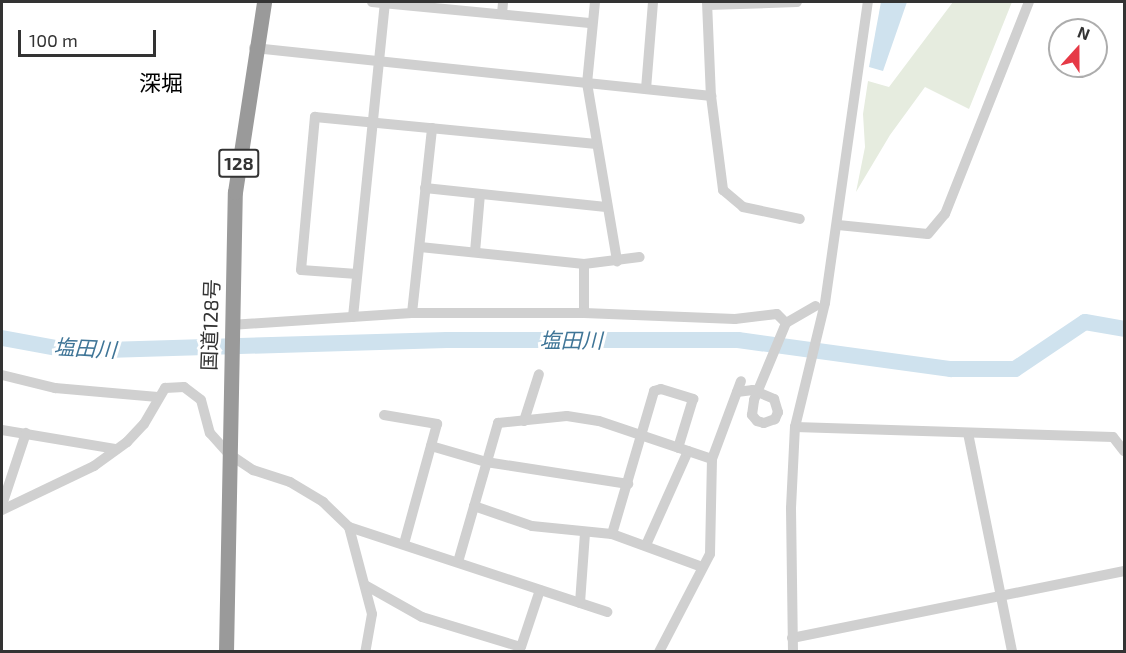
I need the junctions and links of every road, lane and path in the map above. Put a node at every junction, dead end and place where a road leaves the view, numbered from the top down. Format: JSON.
{"nodes":[{"id":1,"x":264,"y":2,"type":"edge"},
{"id":2,"x":372,"y":2,"type":"edge"},
{"id":3,"x":385,"y":2,"type":"edge"},
{"id":4,"x":503,"y":2,"type":"edge"},
{"id":5,"x":595,"y":2,"type":"edge"},
{"id":6,"x":653,"y":2,"type":"edge"},
{"id":7,"x":797,"y":2,"type":"edge"},
{"id":8,"x":868,"y":2,"type":"edge"},
{"id":9,"x":1029,"y":2,"type":"edge"},
{"id":10,"x":708,"y":3,"type":"edge"},
{"id":11,"x":445,"y":4,"type":"edge"},
{"id":12,"x":502,"y":14,"type":"junction"},
{"id":13,"x":592,"y":23,"type":"junction"},
{"id":14,"x":254,"y":48,"type":"junction"},
{"id":15,"x":380,"y":62,"type":"junction"},
{"id":16,"x":587,"y":83,"type":"junction"},
{"id":17,"x":646,"y":89,"type":"junction"},
{"id":18,"x":711,"y":96,"type":"junction"},
{"id":19,"x":373,"y":124,"type":"junction"},
{"id":20,"x":432,"y":128,"type":"junction"},
{"id":21,"x":594,"y":144,"type":"junction"},
{"id":22,"x":425,"y":188,"type":"junction"},
{"id":23,"x":480,"y":194,"type":"junction"},
{"id":24,"x":606,"y":207,"type":"junction"},
{"id":25,"x":800,"y":219,"type":"dead end"},
{"id":26,"x":838,"y":225,"type":"junction"},
{"id":27,"x":420,"y":247,"type":"junction"},
{"id":28,"x":475,"y":252,"type":"junction"},
{"id":29,"x":640,"y":257,"type":"dead end"},
{"id":30,"x":617,"y":261,"type":"junction"},
{"id":31,"x":584,"y":264,"type":"junction"},
{"id":32,"x":357,"y":274,"type":"junction"},
{"id":33,"x":820,"y":305,"type":"junction"},
{"id":34,"x":412,"y":313,"type":"junction"},
{"id":35,"x":584,"y":313,"type":"junction"},
{"id":36,"x":353,"y":317,"type":"junction"},
{"id":37,"x":786,"y":323,"type":"junction"},
{"id":38,"x":231,"y":325,"type":"junction"},
{"id":39,"x":539,"y":374,"type":"dead end"},
{"id":40,"x":2,"y":375,"type":"edge"},
{"id":41,"x":741,"y":381,"type":"dead end"},
{"id":42,"x":737,"y":392,"type":"junction"},
{"id":43,"x":158,"y":397,"type":"junction"},
{"id":44,"x":384,"y":415,"type":"dead end"},
{"id":45,"x":524,"y":421,"type":"junction"},
{"id":46,"x":795,"y":427,"type":"junction"},
{"id":47,"x":2,"y":430,"type":"edge"},
{"id":48,"x":968,"y":433,"type":"junction"},
{"id":49,"x":26,"y":434,"type":"junction"},
{"id":50,"x":641,"y":436,"type":"junction"},
{"id":51,"x":431,"y":446,"type":"junction"},
{"id":52,"x":116,"y":449,"type":"junction"},
{"id":53,"x":683,"y":450,"type":"junction"},
{"id":54,"x":1125,"y":451,"type":"edge"},
{"id":55,"x":229,"y":454,"type":"junction"},
{"id":56,"x":712,"y":459,"type":"junction"},
{"id":57,"x":486,"y":462,"type":"junction"},
{"id":58,"x":628,"y":484,"type":"junction"},
{"id":59,"x":2,"y":505,"type":"edge"},
{"id":60,"x":474,"y":506,"type":"junction"},
{"id":61,"x":2,"y":510,"type":"edge"},
{"id":62,"x":349,"y":527,"type":"junction"},
{"id":63,"x":585,"y":533,"type":"junction"},
{"id":64,"x":612,"y":534,"type":"junction"},
{"id":65,"x":404,"y":544,"type":"junction"},
{"id":66,"x":646,"y":545,"type":"junction"},
{"id":67,"x":458,"y":562,"type":"junction"},
{"id":68,"x":702,"y":567,"type":"junction"},
{"id":69,"x":1125,"y":571,"type":"edge"},
{"id":70,"x":365,"y":585,"type":"junction"},
{"id":71,"x":540,"y":590,"type":"junction"},
{"id":72,"x":1002,"y":596,"type":"junction"},
{"id":73,"x":580,"y":603,"type":"junction"},
{"id":74,"x":607,"y":612,"type":"dead end"},
{"id":75,"x":792,"y":638,"type":"junction"},
{"id":76,"x":226,"y":651,"type":"edge"},
{"id":77,"x":365,"y":651,"type":"edge"},
{"id":78,"x":659,"y":651,"type":"edge"},
{"id":79,"x":793,"y":651,"type":"edge"},
{"id":80,"x":1012,"y":651,"type":"edge"}],
"edges":[{"from":1,"to":14,"type":"highway","name":"国道128号","number":"128"},
{"from":2,"to":3,"type":"street"},
{"from":3,"to":11,"type":"street"},
{"from":3,"to":15,"type":"street"},
{"from":4,"to":12,"type":"street"},
{"from":5,"to":13,"type":"street"},
{"from":6,"to":17,"type":"street"},
{"from":7,"to":10,"type":"street"},
{"from":8,"to":26,"type":"street"},
{"from":9,"to":26,"type":"street"},
{"from":10,"to":18,"type":"street"},
{"from":11,"to":12,"type":"street"},
{"from":12,"to":13,"type":"street"},
{"from":13,"to":16,"type":"street"},
{"from":14,"to":15,"type":"street"},
{"from":14,"to":38,"type":"highway","name":"国道128号","number":"128"},
{"from":15,"to":16,"type":"street"},
{"from":15,"to":19,"type":"street"},
{"from":16,"to":17,"type":"street"},
{"from":16,"to":21,"type":"street"},
{"from":17,"to":18,"type":"street"},
{"from":18,"to":25,"type":"street"},
{"from":19,"to":20,"type":"street"},
{"from":19,"to":32,"type":"street"},
{"from":19,"to":32,"type":"street"},
{"from":20,"to":21,"type":"street"},
{"from":20,"to":22,"type":"street"},
{"from":21,"to":24,"type":"street"},
{"from":22,"to":23,"type":"street"},
{"from":22,"to":27,"type":"street"},
{"from":23,"to":24,"type":"street"},
{"from":23,"to":28,"type":"street"},
{"from":24,"to":30,"type":"street"},
{"from":26,"to":33,"type":"street"},
{"from":27,"to":28,"type":"street"},
{"from":27,"to":34,"type":"street"},
{"from":28,"to":31,"type":"street"},
{"from":29,"to":30,"type":"street"},
{"from":30,"to":31,"type":"street"},
{"from":31,"to":35,"type":"street"},
{"from":32,"to":36,"type":"street"},
{"from":33,"to":37,"type":"street"},
{"from":33,"to":46,"type":"street"},
{"from":34,"to":35,"type":"street"},
{"from":34,"to":36,"type":"street"},
{"from":35,"to":37,"type":"street"},
{"from":36,"to":38,"type":"street"},
{"from":37,"to":42,"type":"street","bridge":true},
{"from":38,"to":55,"type":"highway","name":"国道128号","number":"128"},
{"from":39,"to":45,"type":"street"},
{"from":40,"to":43,"type":"street"},
{"from":41,"to":42,"type":"street"},
{"from":42,"to":56,"type":"street"},
{"from":43,"to":52,"type":"street"},
{"from":43,"to":55,"type":"street"},
{"from":44,"to":51,"type":"street"},
{"from":45,"to":50,"type":"street"},
{"from":45,"to":57,"type":"street"},
{"from":46,"to":48,"type":"street"},
{"from":46,"to":75,"type":"street"},
{"from":47,"to":49,"type":"street"},
{"from":48,"to":54,"type":"street"},
{"from":48,"to":72,"type":"street"},
{"from":49,"to":52,"type":"street"},
{"from":49,"to":59,"type":"street"},
{"from":50,"to":53,"type":"street"},
{"from":50,"to":53,"type":"street"},
{"from":50,"to":58,"type":"street"},
{"from":51,"to":57,"type":"street"},
{"from":51,"to":65,"type":"street"},
{"from":52,"to":61,"type":"street"},
{"from":53,"to":56,"type":"street"},
{"from":53,"to":66,"type":"street"},
{"from":55,"to":62,"type":"street"},
{"from":55,"to":76,"type":"highway","name":"国道128号","number":"128"},
{"from":56,"to":68,"type":"street"},
{"from":57,"to":58,"type":"street"},
{"from":57,"to":60,"type":"street"},
{"from":58,"to":64,"type":"street"},
{"from":60,"to":63,"type":"street"},
{"from":60,"to":67,"type":"street"},
{"from":62,"to":65,"type":"street"},
{"from":62,"to":70,"type":"street"},
{"from":63,"to":64,"type":"street"},
{"from":63,"to":73,"type":"street"},
{"from":64,"to":66,"type":"street"},
{"from":65,"to":67,"type":"street"},
{"from":66,"to":68,"type":"street"},
{"from":67,"to":71,"type":"street"},
{"from":68,"to":78,"type":"street"},
{"from":69,"to":72,"type":"street"},
{"from":70,"to":71,"type":"street"},
{"from":70,"to":77,"type":"street"},
{"from":71,"to":73,"type":"street"},
{"from":72,"to":75,"type":"street"},
{"from":72,"to":80,"type":"street"},
{"from":73,"to":74,"type":"street"},
{"from":75,"to":79,"type":"street"}]}
